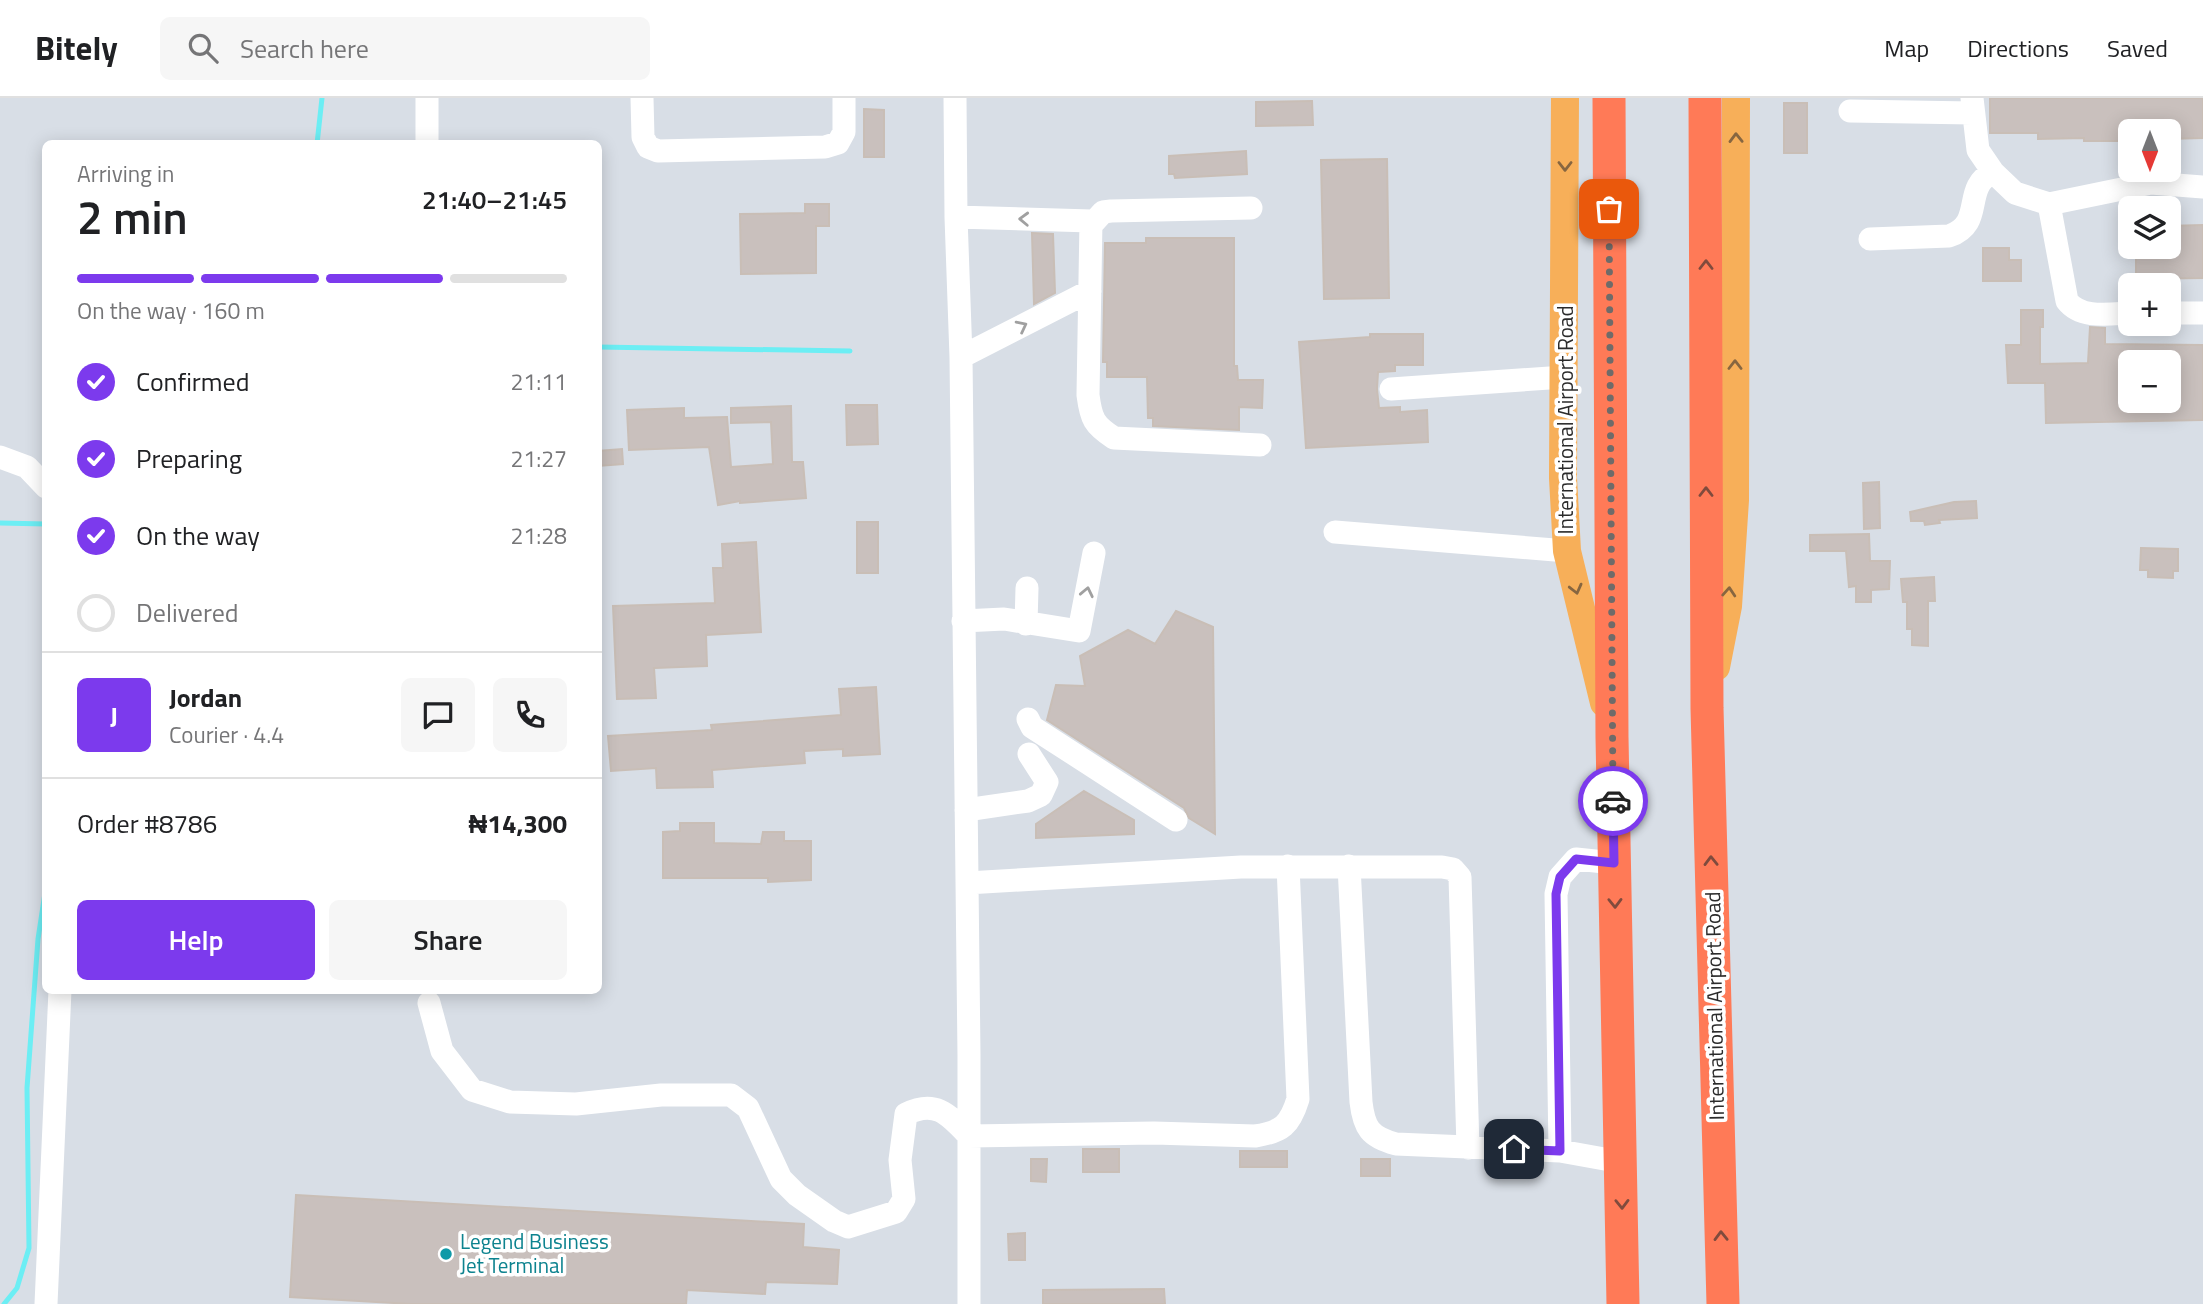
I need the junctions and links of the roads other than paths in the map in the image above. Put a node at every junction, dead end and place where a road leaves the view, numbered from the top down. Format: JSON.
{"nodes":[{"id":1,"x":427,"y":98,"type":"edge"},
{"id":2,"x":642,"y":98,"type":"edge"},
{"id":3,"x":844,"y":98,"type":"edge"},
{"id":4,"x":955,"y":98,"type":"edge"},
{"id":5,"x":1565,"y":98,"type":"edge"},
{"id":6,"x":1609,"y":98,"type":"edge"},
{"id":7,"x":1705,"y":98,"type":"edge"},
{"id":8,"x":1736,"y":98,"type":"edge"},
{"id":9,"x":1972,"y":106,"type":"edge"},
{"id":10,"x":1850,"y":111,"type":"dead end"},
{"id":11,"x":427,"y":140,"type":"edge"},
{"id":12,"x":1993,"y":172,"type":"junction"},
{"id":13,"x":2203,"y":187,"type":"edge"},
{"id":14,"x":2049,"y":204,"type":"junction"},
{"id":15,"x":1251,"y":208,"type":"dead end"},
{"id":16,"x":956,"y":218,"type":"junction"},
{"id":17,"x":1091,"y":221,"type":"junction"},
{"id":18,"x":1870,"y":239,"type":"dead end"},
{"id":19,"x":1090,"y":290,"type":"junction"},
{"id":20,"x":2118,"y":313,"type":"edge"},
{"id":21,"x":2181,"y":313,"type":"edge"},
{"id":22,"x":2203,"y":313,"type":"edge"},
{"id":23,"x":961,"y":357,"type":"junction"},
{"id":24,"x":1564,"y":377,"type":"junction"},
{"id":25,"x":1391,"y":389,"type":"dead end"},
{"id":26,"x":1260,"y":445,"type":"dead end"},
{"id":27,"x":0,"y":457,"type":"edge"},
{"id":28,"x":42,"y":483,"type":"edge"},
{"id":29,"x":1335,"y":532,"type":"dead end"},
{"id":30,"x":1567,"y":551,"type":"junction"},
{"id":31,"x":1094,"y":553,"type":"dead end"},
{"id":32,"x":1027,"y":588,"type":"dead end"},
{"id":33,"x":963,"y":621,"type":"junction"},
{"id":34,"x":1026,"y":624,"type":"junction"},
{"id":35,"x":1707,"y":708,"type":"junction"},
{"id":36,"x":1028,"y":719,"type":"dead end"},
{"id":37,"x":1612,"y":737,"type":"junction"},
{"id":38,"x":1029,"y":754,"type":"dead end"},
{"id":39,"x":966,"y":810,"type":"junction"},
{"id":40,"x":1175,"y":820,"type":"dead end"},
{"id":41,"x":1614,"y":863,"type":"junction"},
{"id":42,"x":1287,"y":866,"type":"junction"},
{"id":43,"x":1349,"y":866,"type":"junction"},
{"id":44,"x":967,"y":883,"type":"junction"},
{"id":45,"x":60,"y":994,"type":"edge"},
{"id":46,"x":429,"y":1003,"type":"dead end"},
{"id":47,"x":969,"y":1136,"type":"junction"},
{"id":48,"x":1468,"y":1148,"type":"junction"},
{"id":49,"x":1560,"y":1151,"type":"junction"},
{"id":50,"x":1621,"y":1162,"type":"junction"},
{"id":51,"x":46,"y":1304,"type":"edge"},
{"id":52,"x":969,"y":1304,"type":"edge"},
{"id":53,"x":1623,"y":1304,"type":"edge"},
{"id":54,"x":1723,"y":1304,"type":"edge"}],
"edges":[{"from":1,"to":11,"type":"lane"},
{"from":2,"to":3,"type":"lane"},
{"from":4,"to":16,"type":"lane"},
{"from":5,"to":24,"type":"main road","name":"International Airport Road","one_way":true},
{"from":6,"to":37,"type":"highway","name":"International Airport Road"},
{"from":35,"to":7,"type":"highway","name":"International Airport Road","one_way":true},
{"from":35,"to":8,"type":"main road","name":"International Airport Road","one_way":true},
{"from":9,"to":10,"type":"lane"},
{"from":9,"to":12,"type":"lane"},
{"from":12,"to":14,"type":"lane"},
{"from":12,"to":18,"type":"lane"},
{"from":13,"to":14,"type":"lane"},
{"from":14,"to":20,"type":"lane"},
{"from":15,"to":17,"type":"lane"},
{"from":17,"to":16,"type":"lane","one_way":true},
{"from":16,"to":23,"type":"lane"},
{"from":17,"to":19,"type":"lane"},
{"from":23,"to":19,"type":"lane","one_way":true},
{"from":19,"to":26,"type":"lane"},
{"from":21,"to":22,"type":"lane"},
{"from":23,"to":33,"type":"lane"},
{"from":24,"to":25,"type":"lane"},
{"from":24,"to":30,"type":"main road","name":"International Airport Road"},
{"from":27,"to":28,"type":"lane"},
{"from":29,"to":30,"type":"lane"},
{"from":30,"to":37,"type":"main road","name":"International Airport Road","one_way":true},
{"from":34,"to":31,"type":"lane","one_way":true},
{"from":32,"to":34,"type":"lane"},
{"from":33,"to":34,"type":"lane"},
{"from":33,"to":39,"type":"lane"},
{"from":54,"to":35,"type":"highway","name":"International Airport Road","one_way":true},
{"from":36,"to":40,"type":"lane"},
{"from":37,"to":41,"type":"highway","name":"International Airport Road"},
{"from":38,"to":39,"type":"lane"},
{"from":39,"to":44,"type":"lane"},
{"from":41,"to":49,"type":"lane"},
{"from":41,"to":50,"type":"highway","name":"International Airport Road","one_way":true},
{"from":42,"to":43,"type":"lane"},
{"from":42,"to":44,"type":"lane"},
{"from":42,"to":47,"type":"lane"},
{"from":43,"to":48,"type":"lane"},
{"from":43,"to":48,"type":"lane"},
{"from":44,"to":47,"type":"lane"},
{"from":45,"to":51,"type":"lane"},
{"from":46,"to":47,"type":"lane"},
{"from":47,"to":52,"type":"lane"},
{"from":48,"to":49,"type":"lane"},
{"from":49,"to":50,"type":"lane"},
{"from":50,"to":53,"type":"highway","name":"International Airport Road","one_way":true}]}
